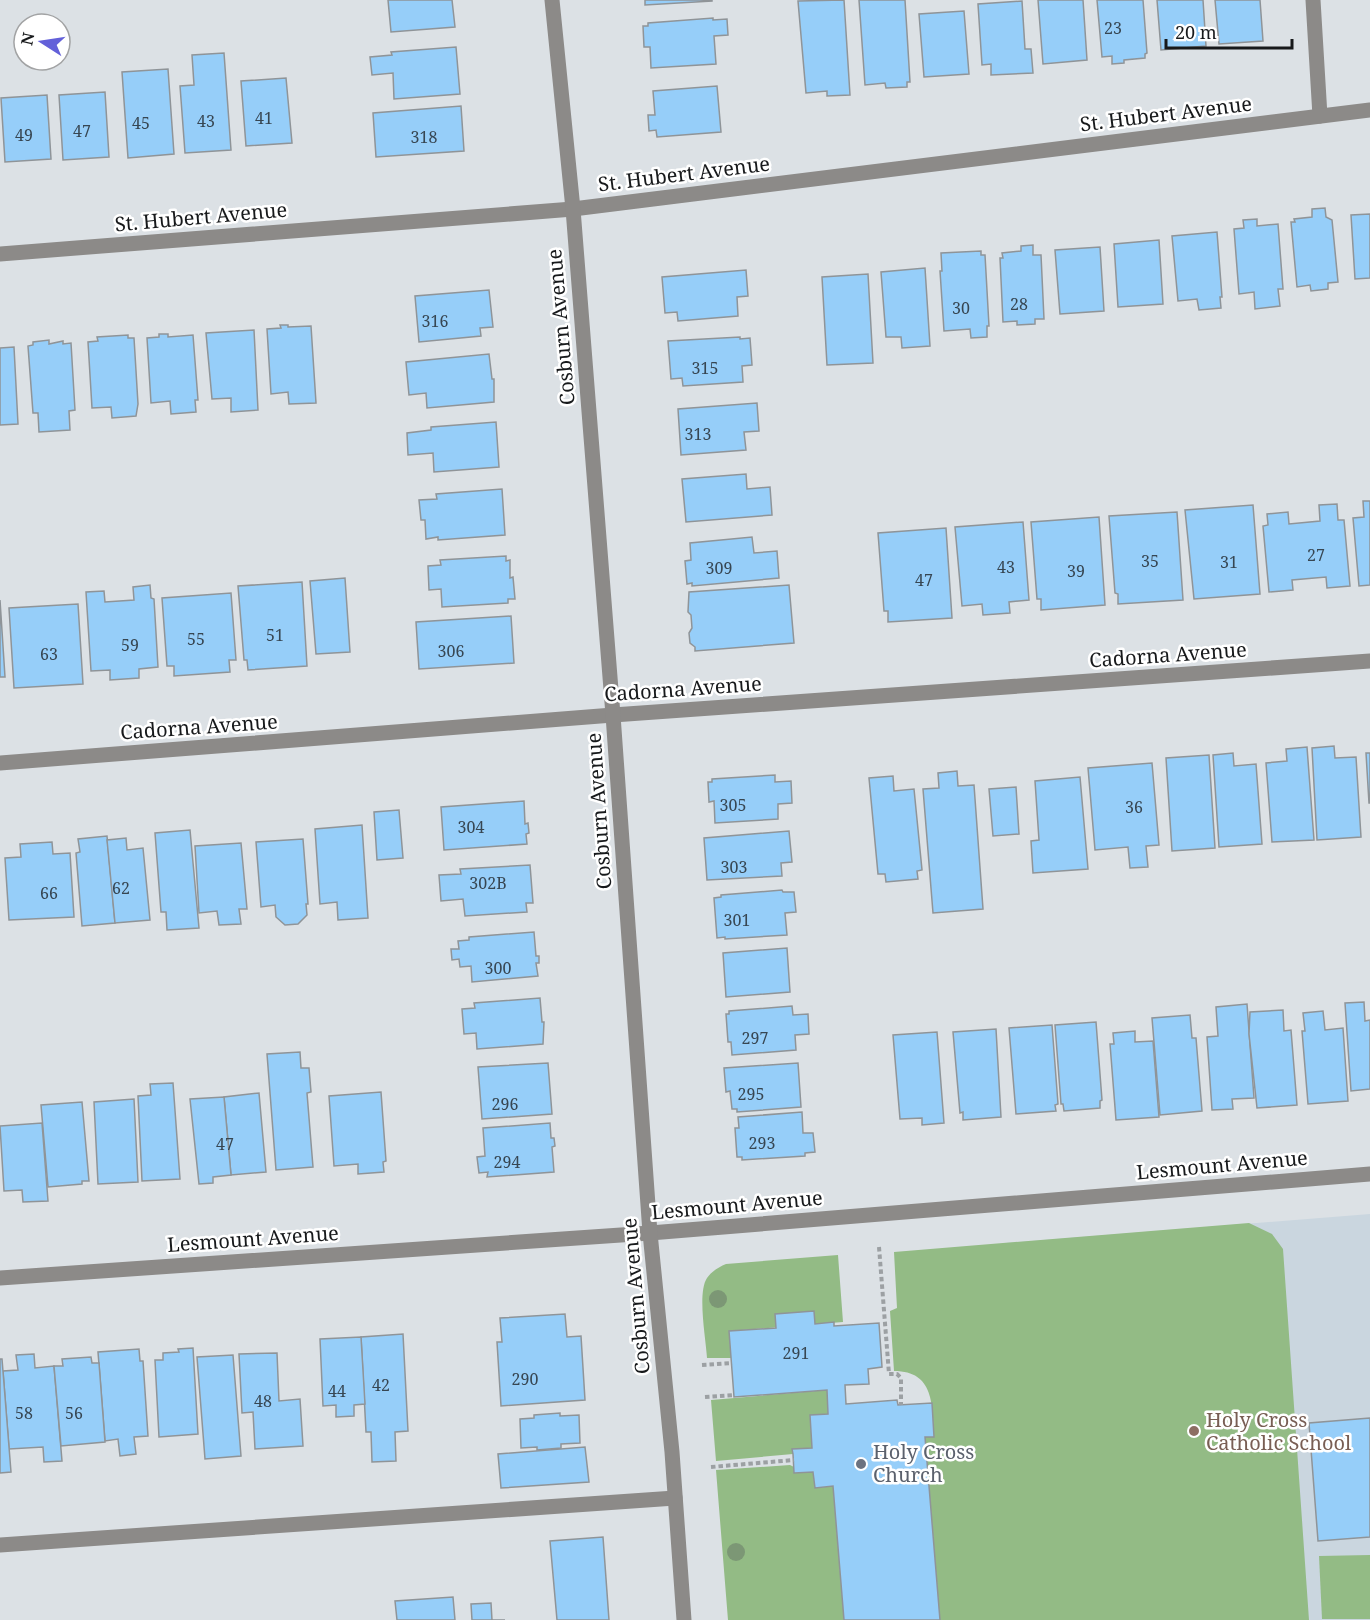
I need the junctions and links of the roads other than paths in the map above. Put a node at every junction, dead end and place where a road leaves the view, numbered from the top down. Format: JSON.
{"nodes":[{"id":1,"x":552,"y":0,"type":"edge"},
{"id":2,"x":1313,"y":0,"type":"edge"},
{"id":3,"x":1370,"y":110,"type":"edge"},
{"id":4,"x":1320,"y":116,"type":"junction"},
{"id":5,"x":573,"y":209,"type":"junction"},
{"id":6,"x":0,"y":254,"type":"edge"},
{"id":7,"x":1370,"y":661,"type":"edge"},
{"id":8,"x":613,"y":715,"type":"junction"},
{"id":9,"x":0,"y":764,"type":"edge"},
{"id":10,"x":1370,"y":1174,"type":"edge"},
{"id":11,"x":650,"y":1233,"type":"junction"},
{"id":12,"x":0,"y":1278,"type":"edge"},
{"id":13,"x":675,"y":1498,"type":"junction"},
{"id":14,"x":0,"y":1545,"type":"edge"},
{"id":15,"x":684,"y":1620,"type":"edge"}],
"edges":[{"from":1,"to":5,"type":"street","name":"Cosburn Avenue"},
{"from":2,"to":4,"type":"street"},
{"from":3,"to":4,"type":"street","name":"St. Hubert Avenue"},
{"from":4,"to":5,"type":"street","name":"St. Hubert Avenue"},
{"from":5,"to":6,"type":"street","name":"St. Hubert Avenue"},
{"from":5,"to":8,"type":"street","name":"Cosburn Avenue"},
{"from":7,"to":8,"type":"street","name":"Cadorna Avenue"},
{"from":8,"to":9,"type":"street","name":"Cadorna Avenue"},
{"from":8,"to":11,"type":"street","name":"Cosburn Avenue"},
{"from":10,"to":11,"type":"street","name":"Lesmount Avenue"},
{"from":11,"to":12,"type":"street","name":"Lesmount Avenue"},
{"from":11,"to":13,"type":"street","name":"Cosburn Avenue"},
{"from":13,"to":14,"type":"street"},
{"from":13,"to":15,"type":"street","name":"Cosburn Avenue"}]}
